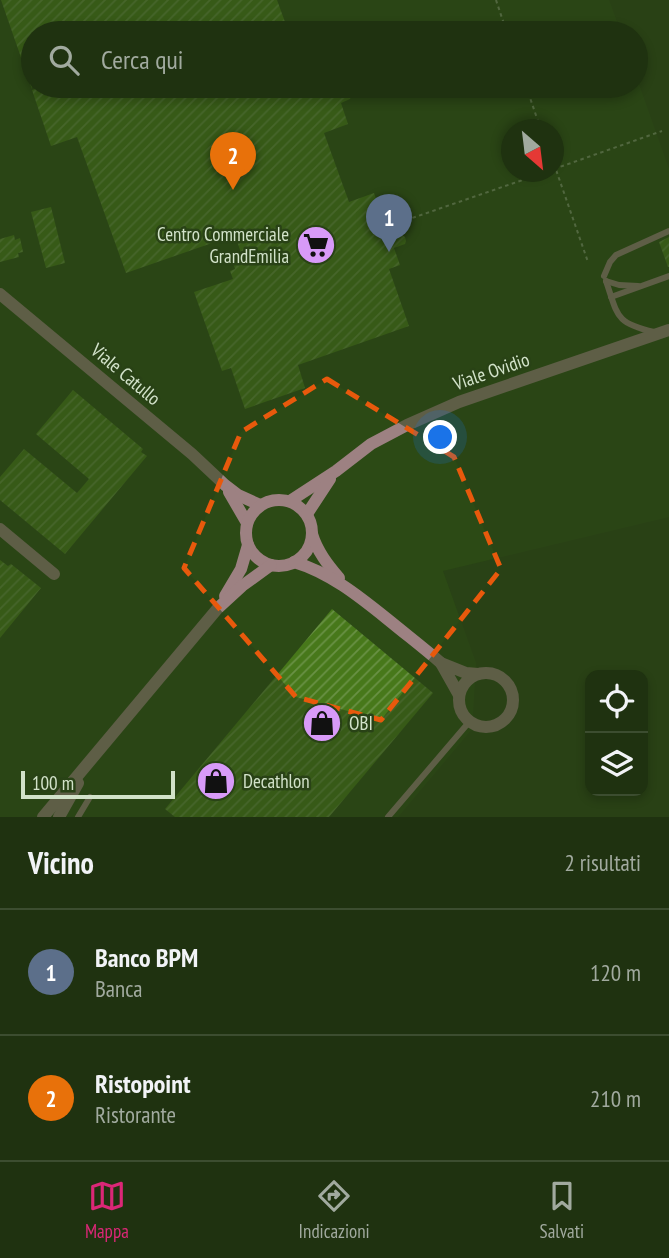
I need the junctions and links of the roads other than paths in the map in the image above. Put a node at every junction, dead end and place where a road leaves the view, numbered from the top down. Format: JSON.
{"nodes":[{"id":1,"x":669,"y":231,"type":"edge"},
{"id":2,"x":604,"y":276,"type":"dead end"},
{"id":3,"x":669,"y":276,"type":"edge"},
{"id":4,"x":642,"y":286,"type":"junction"},
{"id":5,"x":0,"y":294,"type":"edge"},
{"id":6,"x":611,"y":297,"type":"junction"},
{"id":7,"x":664,"y":331,"type":"edge"},
{"id":8,"x":336,"y":471,"type":"junction"},
{"id":9,"x":225,"y":485,"type":"junction"},
{"id":10,"x":290,"y":501,"type":"junction"},
{"id":11,"x":260,"y":505,"type":"junction"},
{"id":12,"x":307,"y":514,"type":"junction"},
{"id":13,"x":247,"y":523,"type":"junction"},
{"id":14,"x":0,"y":529,"type":"edge"},
{"id":15,"x":313,"y":534,"type":"junction"},
{"id":16,"x":248,"y":545,"type":"junction"},
{"id":17,"x":295,"y":562,"type":"junction"},
{"id":18,"x":271,"y":565,"type":"junction"},
{"id":19,"x":54,"y":574,"type":"dead end"},
{"id":20,"x":348,"y":589,"type":"junction"},
{"id":21,"x":218,"y":608,"type":"junction"},
{"id":22,"x":441,"y":663,"type":"junction"},
{"id":23,"x":478,"y":674,"type":"junction"},
{"id":24,"x":459,"y":695,"type":"junction"},
{"id":25,"x":470,"y":721,"type":"junction"},
{"id":26,"x":92,"y":759,"type":"junction"},
{"id":27,"x":90,"y":797,"type":"dead end"},
{"id":28,"x":43,"y":817,"type":"edge"},
{"id":29,"x":59,"y":817,"type":"edge"},
{"id":30,"x":78,"y":817,"type":"edge"},
{"id":31,"x":388,"y":817,"type":"edge"}],
"edges":[{"from":1,"to":2,"type":"lane"},
{"from":3,"to":4,"type":"lane"},
{"from":4,"to":6,"type":"lane"},
{"from":4,"to":6,"type":"lane"},
{"from":5,"to":9,"type":"street","name":"Viale Catullo"},
{"from":6,"to":7,"type":"lane"},
{"from":7,"to":8,"type":"street","name":"Viale Ovidio"},
{"from":8,"to":10,"type":"street","name":"Viale Ovidio"},
{"from":8,"to":12,"type":"street","name":"Viale Ovidio"},
{"from":9,"to":11,"type":"street","name":"Viale Catullo"},
{"from":9,"to":13,"type":"street","name":"Viale Catullo"},
{"from":10,"to":11,"type":"street"},
{"from":10,"to":12,"type":"street"},
{"from":11,"to":13,"type":"street"},
{"from":12,"to":15,"type":"street"},
{"from":13,"to":16,"type":"street"},
{"from":14,"to":19,"type":"street"},
{"from":15,"to":17,"type":"street"},
{"from":15,"to":20,"type":"street"},
{"from":16,"to":18,"type":"street"},
{"from":16,"to":21,"type":"street"},
{"from":17,"to":18,"type":"street"},
{"from":17,"to":20,"type":"street"},
{"from":18,"to":21,"type":"street"},
{"from":20,"to":22,"type":"street"},
{"from":21,"to":26,"type":"street"},
{"from":22,"to":23,"type":"street"},
{"from":22,"to":24,"type":"street"},
{"from":23,"to":24,"type":"street"},
{"from":23,"to":25,"type":"street"},
{"from":24,"to":25,"type":"street"},
{"from":25,"to":31,"type":"lane"},
{"from":26,"to":28,"type":"street"},
{"from":26,"to":29,"type":"street"},
{"from":27,"to":30,"type":"lane"}]}
